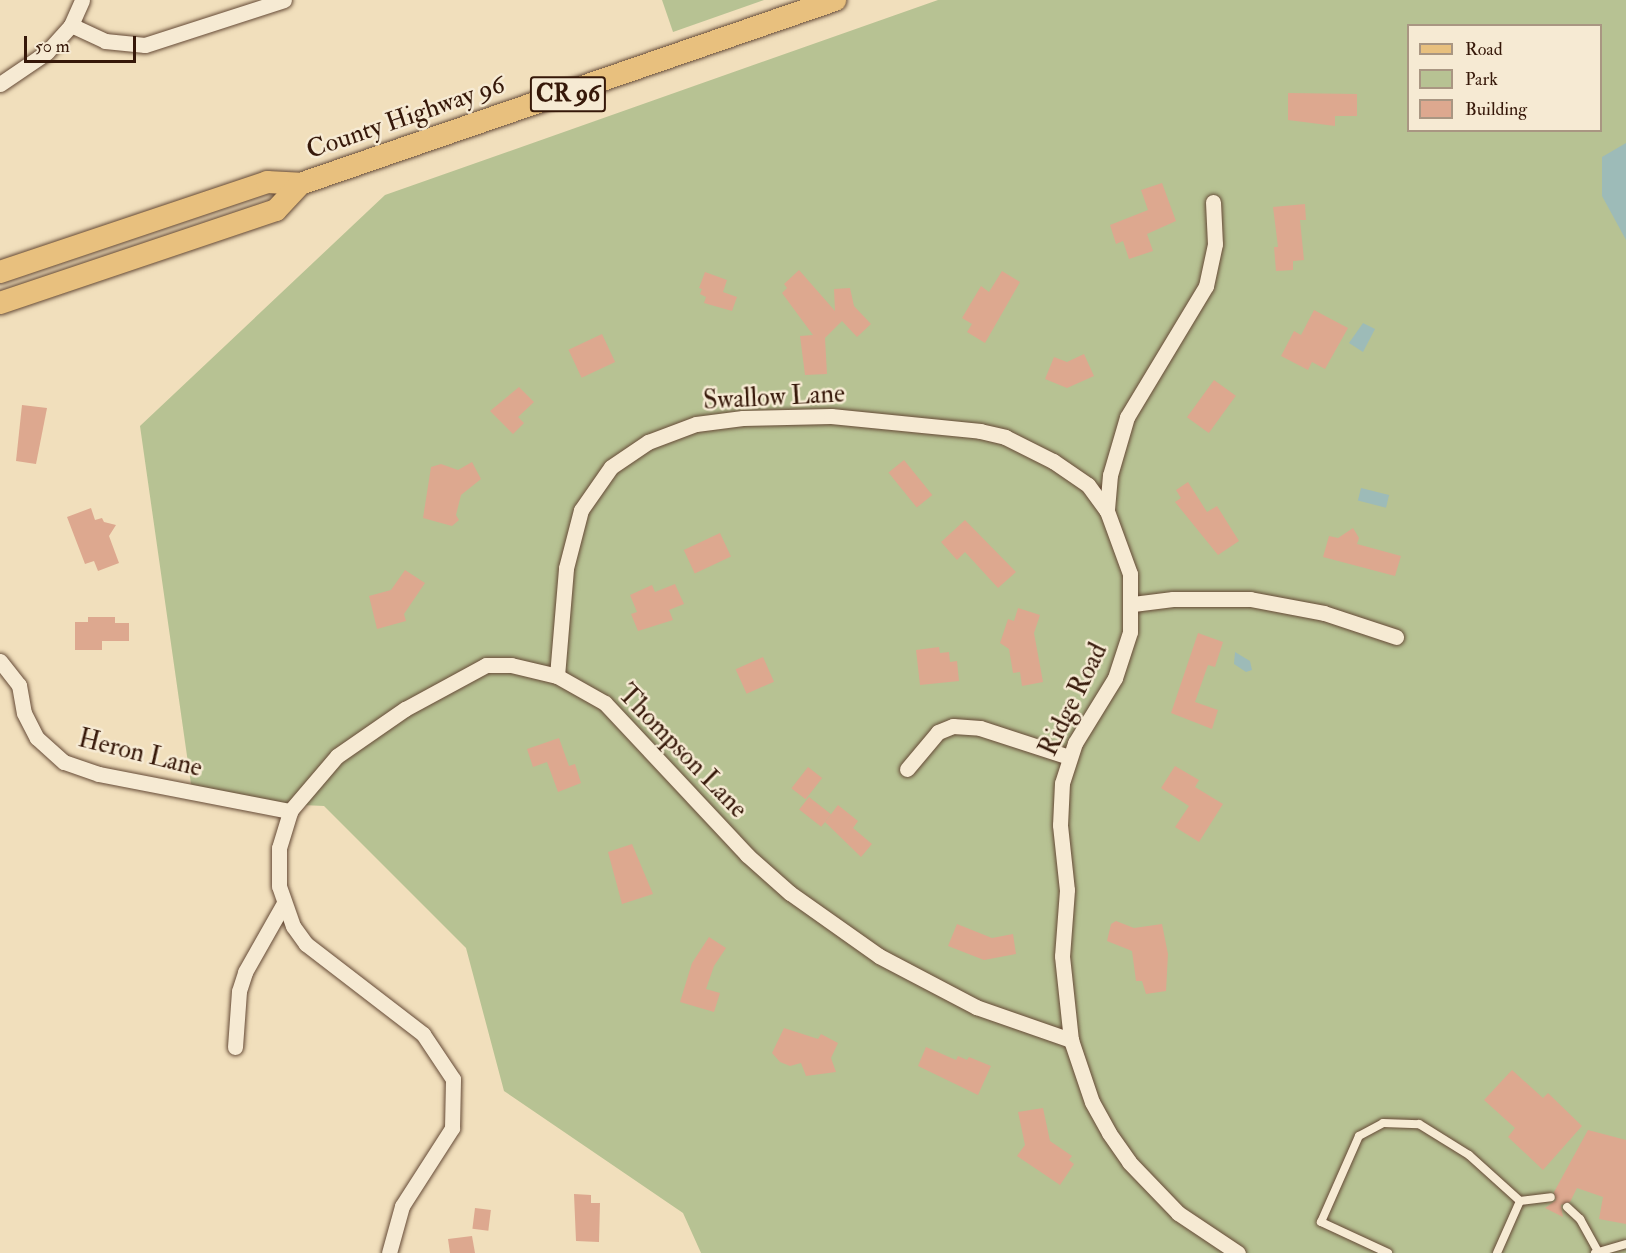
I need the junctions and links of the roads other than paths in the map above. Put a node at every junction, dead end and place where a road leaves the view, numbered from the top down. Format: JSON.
{"nodes":[{"id":1,"x":82,"y":0,"type":"edge"},
{"id":2,"x":284,"y":0,"type":"edge"},
{"id":3,"x":835,"y":0,"type":"edge"},
{"id":4,"x":72,"y":25,"type":"junction"},
{"id":5,"x":0,"y":84,"type":"edge"},
{"id":6,"x":300,"y":184,"type":"junction"},
{"id":7,"x":1213,"y":202,"type":"dead end"},
{"id":8,"x":0,"y":272,"type":"edge"},
{"id":9,"x":0,"y":303,"type":"edge"},
{"id":10,"x":1107,"y":511,"type":"junction"},
{"id":11,"x":1133,"y":604,"type":"junction"},
{"id":12,"x":1396,"y":637,"type":"dead end"},
{"id":13,"x":0,"y":661,"type":"edge"},
{"id":14,"x":557,"y":676,"type":"junction"},
{"id":15,"x":1069,"y":757,"type":"junction"},
{"id":16,"x":907,"y":769,"type":"dead end"},
{"id":17,"x":290,"y":811,"type":"junction"},
{"id":18,"x":284,"y":903,"type":"junction"},
{"id":19,"x":1071,"y":1040,"type":"junction"},
{"id":20,"x":235,"y":1047,"type":"dead end"},
{"id":21,"x":1551,"y":1197,"type":"dead end"},
{"id":22,"x":1520,"y":1201,"type":"junction"},
{"id":23,"x":1568,"y":1207,"type":"dead end"},
{"id":24,"x":1626,"y":1244,"type":"edge"},
{"id":25,"x":1596,"y":1252,"type":"edge"},
{"id":26,"x":389,"y":1253,"type":"edge"},
{"id":27,"x":1238,"y":1253,"type":"edge"},
{"id":28,"x":1388,"y":1253,"type":"edge"},
{"id":29,"x":1497,"y":1253,"type":"edge"}],
"edges":[{"from":1,"to":4,"type":"street"},
{"from":2,"to":4,"type":"street"},
{"from":3,"to":6,"type":"main road","name":"County Highway 96","number":"CR 96"},
{"from":4,"to":5,"type":"street"},
{"from":6,"to":8,"type":"main road","name":"County Highway 96","number":"CR 96"},
{"from":6,"to":9,"type":"main road","name":"County Highway 96","number":"CR 96"},
{"from":7,"to":10,"type":"street","name":"Ridge Road"},
{"from":10,"to":11,"type":"street","name":"Ridge Road"},
{"from":10,"to":14,"type":"street","name":"Swallow Lane"},
{"from":11,"to":12,"type":"street"},
{"from":11,"to":15,"type":"street","name":"Ridge Road"},
{"from":13,"to":17,"type":"street","name":"Heron Lane"},
{"from":14,"to":17,"type":"street","name":"Thompson Lane"},
{"from":14,"to":19,"type":"street","name":"Thompson Lane"},
{"from":15,"to":16,"type":"street"},
{"from":15,"to":19,"type":"street","name":"Ridge Road"},
{"from":17,"to":18,"type":"street","name":"Thompson Lane"},
{"from":18,"to":20,"type":"street"},
{"from":18,"to":26,"type":"street","name":"Thompson Lane"},
{"from":19,"to":27,"type":"street","name":"Ridge Road"},
{"from":21,"to":22,"type":"lane"},
{"from":22,"to":28,"type":"lane"},
{"from":22,"to":29,"type":"lane"},
{"from":23,"to":25,"type":"lane"},
{"from":24,"to":25,"type":"lane"}]}
